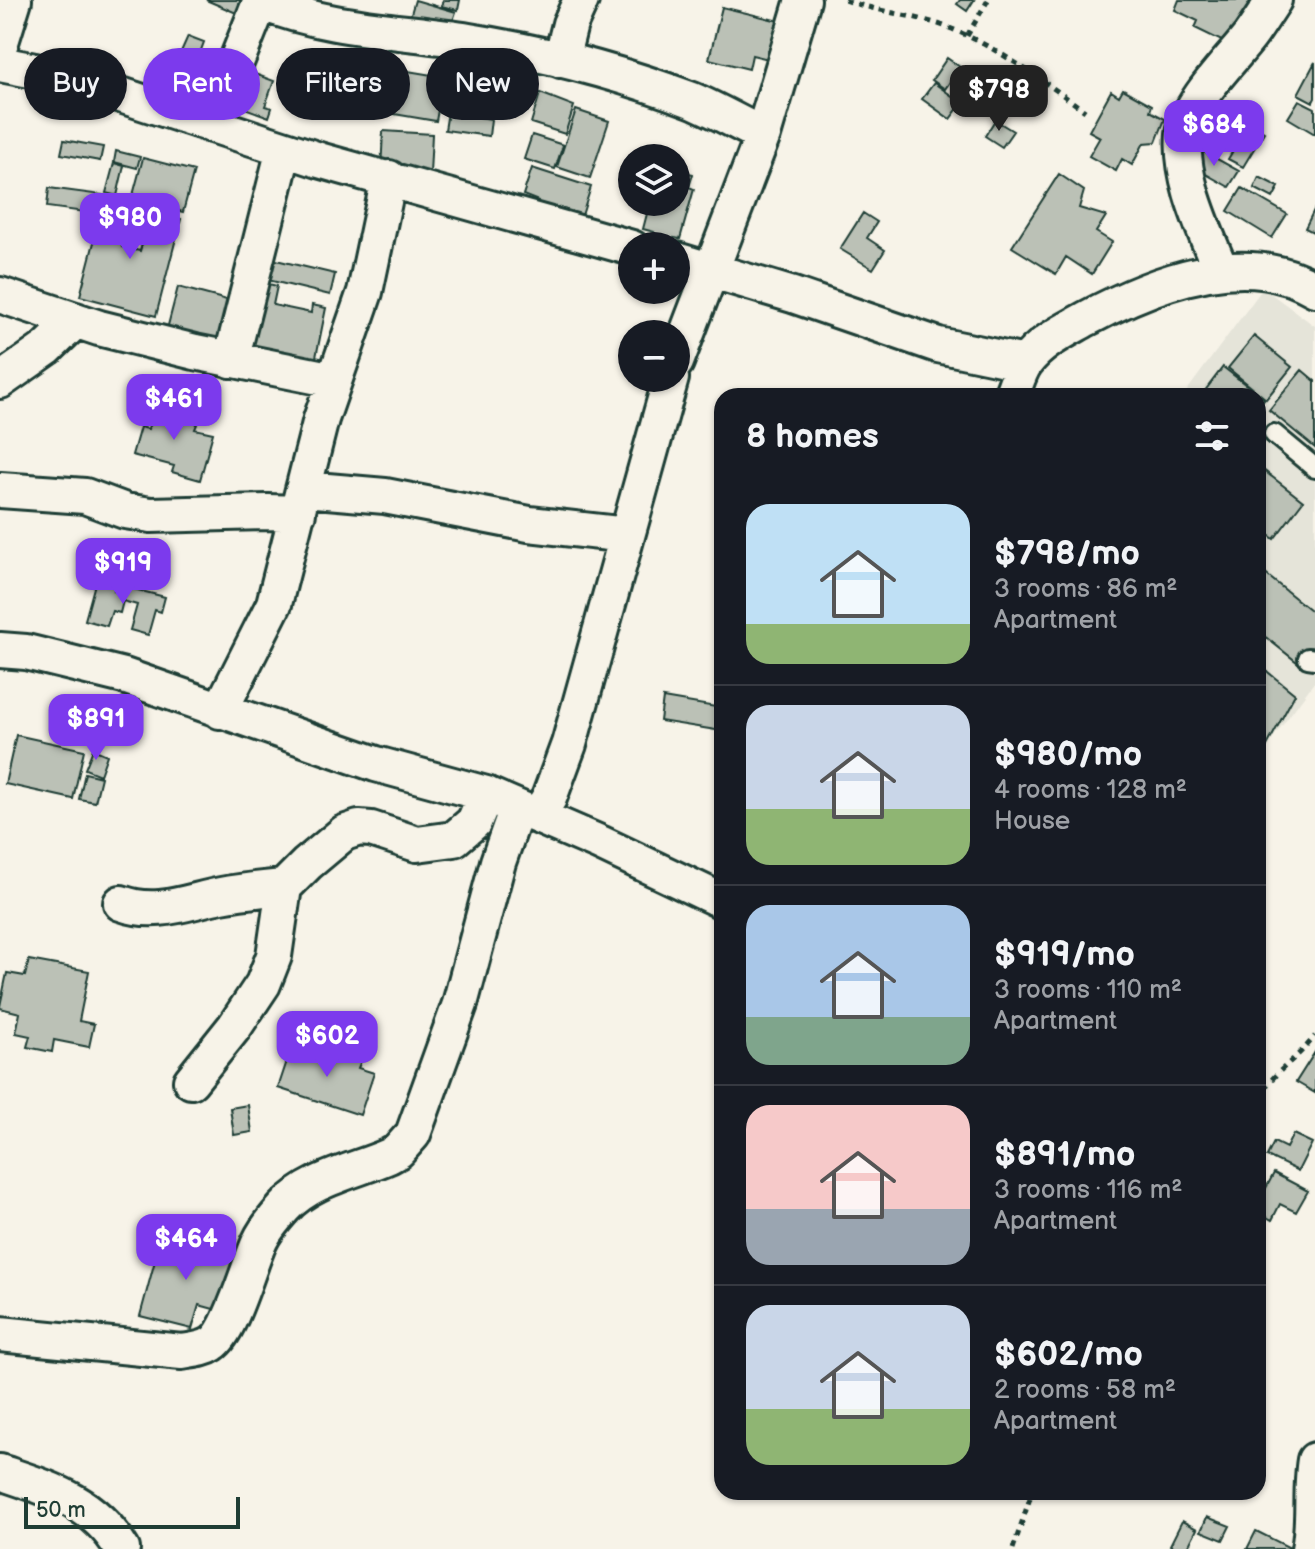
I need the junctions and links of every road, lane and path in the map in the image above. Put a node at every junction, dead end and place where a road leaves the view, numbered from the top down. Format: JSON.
{"nodes":[{"id":1,"x":14,"y":0,"type":"edge"},
{"id":2,"x":581,"y":0,"type":"edge"},
{"id":3,"x":803,"y":0,"type":"edge"},
{"id":4,"x":845,"y":0,"type":"edge"},
{"id":5,"x":988,"y":0,"type":"edge"},
{"id":6,"x":1274,"y":0,"type":"edge"},
{"id":7,"x":260,"y":1,"type":"edge"},
{"id":8,"x":967,"y":36,"type":"junction"},
{"id":9,"x":0,"y":45,"type":"edge"},
{"id":10,"x":561,"y":60,"type":"junction"},
{"id":11,"x":0,"y":64,"type":"edge"},
{"id":12,"x":1085,"y":111,"type":"dead end"},
{"id":13,"x":211,"y":125,"type":"junction"},
{"id":14,"x":763,"y":135,"type":"junction"},
{"id":15,"x":284,"y":149,"type":"junction"},
{"id":16,"x":389,"y":178,"type":"junction"},
{"id":17,"x":618,"y":244,"type":"edge"},
{"id":18,"x":690,"y":264,"type":"edge"},
{"id":19,"x":712,"y":270,"type":"junction"},
{"id":20,"x":1221,"y":271,"type":"junction"},
{"id":21,"x":1315,"y":289,"type":"edge"},
{"id":22,"x":0,"y":295,"type":"edge"},
{"id":23,"x":76,"y":320,"type":"junction"},
{"id":24,"x":690,"y":326,"type":"edge"},
{"id":25,"x":231,"y":360,"type":"junction"},
{"id":26,"x":1025,"y":363,"type":"junction"},
{"id":27,"x":334,"y":380,"type":"junction"},
{"id":28,"x":0,"y":381,"type":"edge"},
{"id":29,"x":1014,"y":388,"type":"edge"},
{"id":30,"x":667,"y":392,"type":"edge"},
{"id":31,"x":1274,"y":434,"type":"dead end"},
{"id":32,"x":1315,"y":468,"type":"edge"},
{"id":33,"x":0,"y":490,"type":"edge"},
{"id":34,"x":301,"y":501,"type":"junction"},
{"id":35,"x":627,"y":535,"type":"junction"},
{"id":36,"x":0,"y":650,"type":"edge"},
{"id":37,"x":220,"y":711,"type":"junction"},
{"id":38,"x":514,"y":806,"type":"junction"},
{"id":39,"x":284,"y":887,"type":"junction"},
{"id":40,"x":714,"y":897,"type":"edge"},
{"id":41,"x":121,"y":903,"type":"dead end"},
{"id":42,"x":1315,"y":1036,"type":"edge"},
{"id":43,"x":191,"y":1081,"type":"dead end"},
{"id":44,"x":1266,"y":1087,"type":"edge"},
{"id":45,"x":0,"y":1334,"type":"edge"},
{"id":46,"x":1315,"y":1460,"type":"edge"},
{"id":47,"x":0,"y":1472,"type":"edge"},
{"id":48,"x":1029,"y":1500,"type":"edge"},
{"id":49,"x":122,"y":1549,"type":"edge"},
{"id":50,"x":1013,"y":1549,"type":"edge"},
{"id":51,"x":1309,"y":1549,"type":"edge"}],
"edges":[{"from":1,"to":9,"type":"street"},
{"from":2,"to":10,"type":"street"},
{"from":3,"to":14,"type":"street"},
{"from":4,"to":8,"type":"path"},
{"from":5,"to":8,"type":"path"},
{"from":6,"to":20,"type":"street"},
{"from":7,"to":10,"type":"street"},
{"from":7,"to":13,"type":"street"},
{"from":8,"to":12,"type":"path"},
{"from":10,"to":14,"type":"street"},
{"from":11,"to":13,"type":"street"},
{"from":13,"to":15,"type":"street"},
{"from":14,"to":19,"type":"street"},
{"from":15,"to":16,"type":"street"},
{"from":15,"to":25,"type":"street"},
{"from":16,"to":17,"type":"street"},
{"from":16,"to":27,"type":"street"},
{"from":18,"to":19,"type":"street"},
{"from":19,"to":24,"type":"street"},
{"from":19,"to":26,"type":"street"},
{"from":20,"to":21,"type":"street"},
{"from":20,"to":26,"type":"street"},
{"from":22,"to":23,"type":"street"},
{"from":23,"to":25,"type":"street"},
{"from":23,"to":28,"type":"street"},
{"from":25,"to":27,"type":"street"},
{"from":26,"to":29,"type":"street"},
{"from":27,"to":34,"type":"street"},
{"from":30,"to":35,"type":"street"},
{"from":31,"to":32,"type":"lane"},
{"from":33,"to":34,"type":"street"},
{"from":34,"to":35,"type":"street"},
{"from":34,"to":37,"type":"street"},
{"from":35,"to":38,"type":"street"},
{"from":36,"to":37,"type":"street"},
{"from":37,"to":38,"type":"street"},
{"from":38,"to":39,"type":"street"},
{"from":38,"to":40,"type":"street"},
{"from":38,"to":45,"type":"street"},
{"from":39,"to":41,"type":"street"},
{"from":39,"to":43,"type":"street"},
{"from":42,"to":44,"type":"path"},
{"from":46,"to":51,"type":"street"},
{"from":47,"to":49,"type":"street"},
{"from":48,"to":50,"type":"path"}]}
